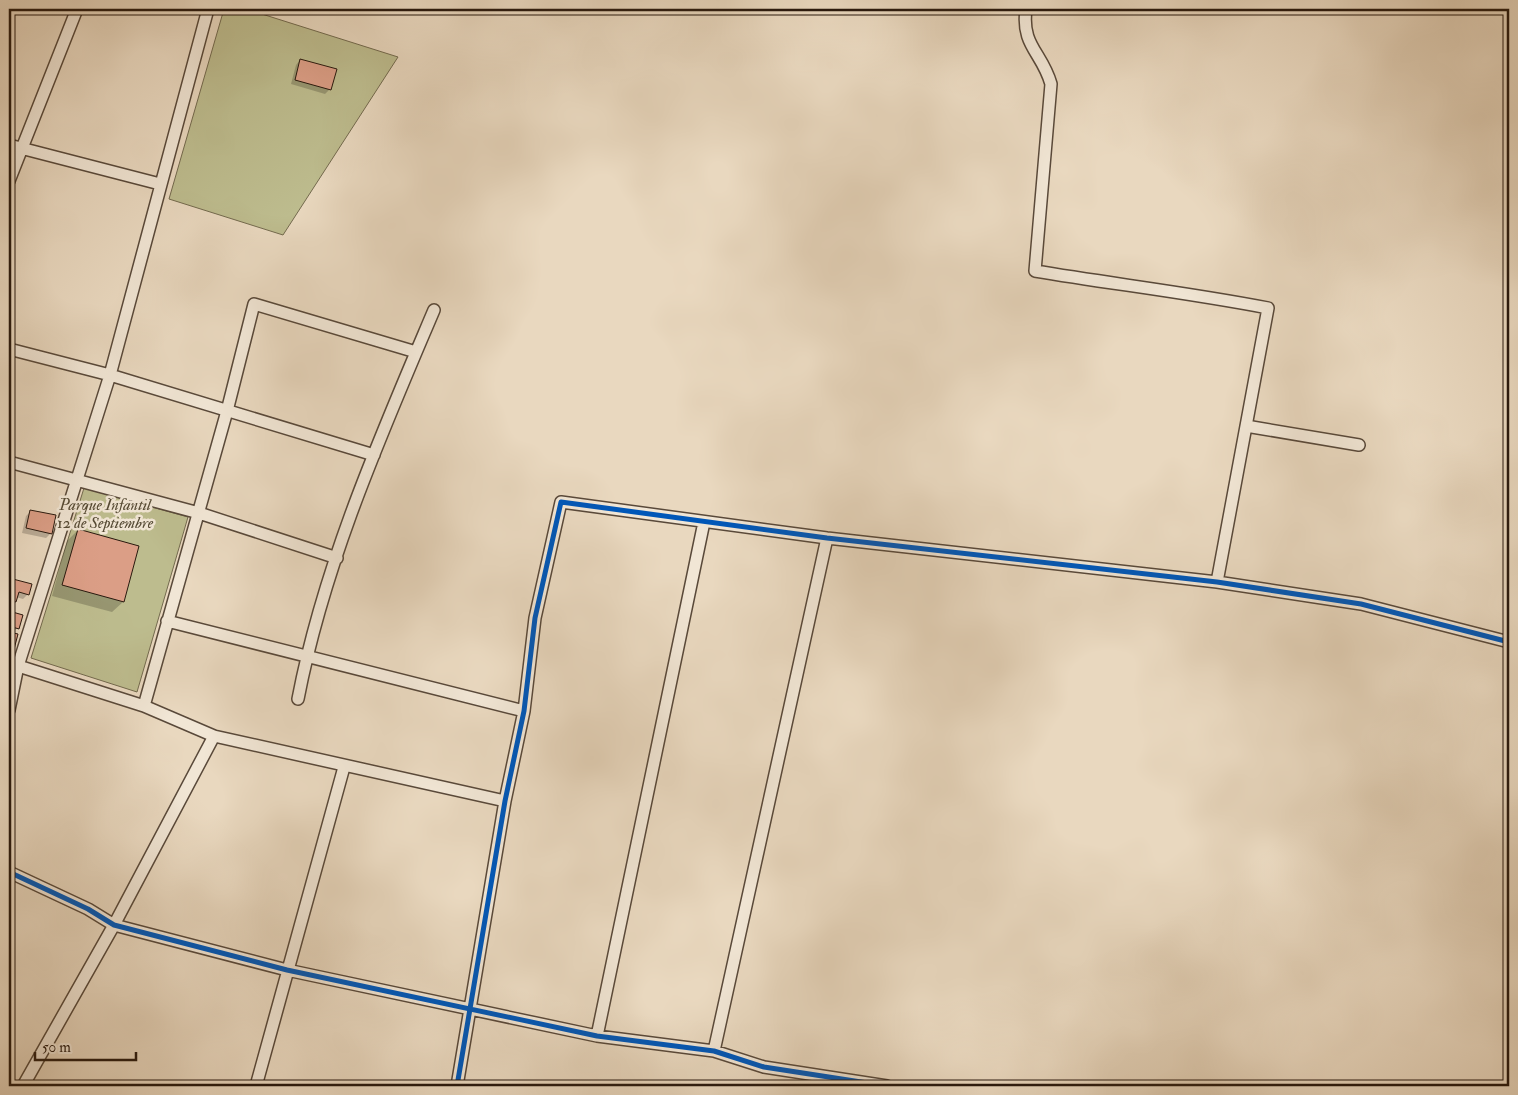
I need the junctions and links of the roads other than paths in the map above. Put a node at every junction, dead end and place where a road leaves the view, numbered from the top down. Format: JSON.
{"nodes":[{"id":1,"x":77,"y":9,"type":"edge"},
{"id":2,"x":208,"y":9,"type":"edge"},
{"id":3,"x":1026,"y":9,"type":"edge"},
{"id":4,"x":9,"y":145,"type":"edge"},
{"id":5,"x":22,"y":148,"type":"junction"},
{"id":6,"x":9,"y":181,"type":"edge"},
{"id":7,"x":160,"y":184,"type":"junction"},
{"id":8,"x":434,"y":310,"type":"dead end"},
{"id":9,"x":9,"y":350,"type":"edge"},
{"id":10,"x":416,"y":352,"type":"junction"},
{"id":11,"x":110,"y":376,"type":"junction"},
{"id":12,"x":227,"y":410,"type":"junction"},
{"id":13,"x":1246,"y":426,"type":"junction"},
{"id":14,"x":1360,"y":445,"type":"dead end"},
{"id":15,"x":374,"y":455,"type":"junction"},
{"id":16,"x":9,"y":462,"type":"edge"},
{"id":17,"x":78,"y":480,"type":"junction"},
{"id":18,"x":199,"y":513,"type":"junction"},
{"id":19,"x":704,"y":522,"type":"junction"},
{"id":20,"x":827,"y":538,"type":"junction"},
{"id":21,"x":336,"y":558,"type":"junction"},
{"id":22,"x":1217,"y":582,"type":"junction"},
{"id":23,"x":167,"y":621,"type":"junction"},
{"id":24,"x":1509,"y":642,"type":"edge"},
{"id":25,"x":306,"y":656,"type":"junction"},
{"id":26,"x":13,"y":664,"type":"edge"},
{"id":27,"x":298,"y":699,"type":"dead end"},
{"id":28,"x":144,"y":706,"type":"junction"},
{"id":29,"x":9,"y":710,"type":"edge"},
{"id":30,"x":524,"y":711,"type":"junction"},
{"id":31,"x":214,"y":736,"type":"junction"},
{"id":32,"x":344,"y":766,"type":"junction"},
{"id":33,"x":505,"y":801,"type":"junction"},
{"id":34,"x":9,"y":872,"type":"edge"},
{"id":35,"x":114,"y":925,"type":"junction"},
{"id":36,"x":287,"y":970,"type":"junction"},
{"id":37,"x":470,"y":1010,"type":"junction"},
{"id":38,"x":597,"y":1036,"type":"junction"},
{"id":39,"x":714,"y":1051,"type":"junction"},
{"id":40,"x":23,"y":1086,"type":"edge"},
{"id":41,"x":256,"y":1086,"type":"edge"},
{"id":42,"x":457,"y":1086,"type":"edge"},
{"id":43,"x":887,"y":1086,"type":"edge"}],
"edges":[{"from":1,"to":5,"type":"street"},
{"from":2,"to":7,"type":"street"},
{"from":3,"to":13,"type":"street"},
{"from":4,"to":5,"type":"street"},
{"from":5,"to":6,"type":"street"},
{"from":5,"to":7,"type":"street"},
{"from":7,"to":11,"type":"street"},
{"from":8,"to":10,"type":"street"},
{"from":9,"to":11,"type":"street"},
{"from":10,"to":12,"type":"street"},
{"from":10,"to":15,"type":"street"},
{"from":11,"to":12,"type":"street"},
{"from":11,"to":17,"type":"street"},
{"from":12,"to":15,"type":"street"},
{"from":12,"to":18,"type":"street"},
{"from":13,"to":14,"type":"street"},
{"from":13,"to":22,"type":"street"},
{"from":15,"to":21,"type":"street"},
{"from":16,"to":17,"type":"street"},
{"from":17,"to":18,"type":"street"},
{"from":17,"to":26,"type":"street"},
{"from":18,"to":21,"type":"street"},
{"from":18,"to":23,"type":"street"},
{"from":19,"to":20,"type":"street"},
{"from":19,"to":30,"type":"street"},
{"from":19,"to":38,"type":"street"},
{"from":20,"to":22,"type":"street"},
{"from":20,"to":39,"type":"street"},
{"from":21,"to":25,"type":"street"},
{"from":22,"to":24,"type":"street"},
{"from":23,"to":25,"type":"street"},
{"from":23,"to":28,"type":"street"},
{"from":25,"to":27,"type":"street"},
{"from":25,"to":30,"type":"street"},
{"from":26,"to":28,"type":"street"},
{"from":26,"to":29,"type":"street"},
{"from":28,"to":31,"type":"street"},
{"from":30,"to":33,"type":"street"},
{"from":31,"to":32,"type":"street"},
{"from":31,"to":35,"type":"street"},
{"from":32,"to":33,"type":"street"},
{"from":32,"to":36,"type":"street"},
{"from":33,"to":37,"type":"street"},
{"from":34,"to":35,"type":"street"},
{"from":35,"to":36,"type":"street"},
{"from":35,"to":40,"type":"street"},
{"from":36,"to":37,"type":"street"},
{"from":36,"to":41,"type":"street"},
{"from":37,"to":38,"type":"street"},
{"from":37,"to":42,"type":"street"},
{"from":38,"to":39,"type":"street"},
{"from":39,"to":43,"type":"street"}]}
